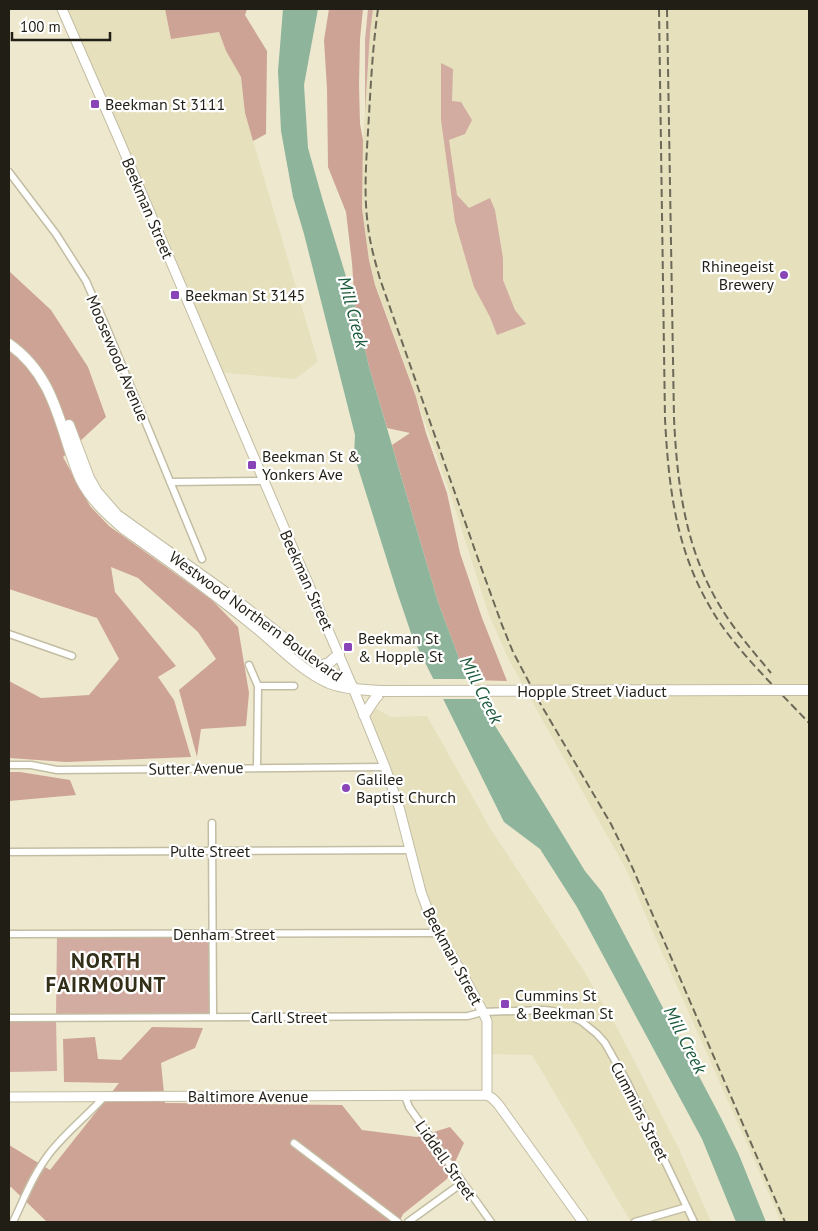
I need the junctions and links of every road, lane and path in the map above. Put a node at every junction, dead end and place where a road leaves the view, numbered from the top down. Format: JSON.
{"nodes":[{"id":1,"x":62,"y":9,"type":"edge"},
{"id":2,"x":9,"y":172,"type":"edge"},
{"id":3,"x":9,"y":336,"type":"edge"},
{"id":4,"x":9,"y":344,"type":"edge"},
{"id":5,"x":170,"y":482,"type":"junction"},
{"id":6,"x":264,"y":482,"type":"junction"},
{"id":7,"x":202,"y":559,"type":"dead end"},
{"id":8,"x":9,"y":634,"type":"edge"},
{"id":9,"x":339,"y":654,"type":"junction"},
{"id":10,"x":72,"y":656,"type":"dead end"},
{"id":11,"x":248,"y":665,"type":"dead end"},
{"id":12,"x":319,"y":666,"type":"junction"},
{"id":13,"x":258,"y":686,"type":"junction"},
{"id":14,"x":294,"y":686,"type":"dead end"},
{"id":15,"x":353,"y":688,"type":"junction"},
{"id":16,"x":809,"y":690,"type":"edge"},
{"id":17,"x":378,"y":692,"type":"junction"},
{"id":18,"x":364,"y":715,"type":"junction"},
{"id":19,"x":9,"y":765,"type":"edge"},
{"id":20,"x":385,"y":767,"type":"junction"},
{"id":21,"x":257,"y":768,"type":"junction"},
{"id":22,"x":212,"y":823,"type":"dead end"},
{"id":23,"x":410,"y":850,"type":"junction"},
{"id":24,"x":212,"y":851,"type":"junction"},
{"id":25,"x":9,"y":852,"type":"edge"},
{"id":26,"x":439,"y":933,"type":"junction"},
{"id":27,"x":9,"y":934,"type":"edge"},
{"id":28,"x":213,"y":934,"type":"junction"},
{"id":29,"x":483,"y":1012,"type":"junction"},
{"id":30,"x":567,"y":1015,"type":"joint"},
{"id":31,"x":213,"y":1017,"type":"junction"},
{"id":32,"x":9,"y":1018,"type":"edge"},
{"id":33,"x":105,"y":1096,"type":"junction"},
{"id":34,"x":405,"y":1096,"type":"junction"},
{"id":35,"x":487,"y":1096,"type":"junction"},
{"id":36,"x":9,"y":1097,"type":"edge"},
{"id":37,"x":294,"y":1144,"type":"dead end"},
{"id":38,"x":462,"y":1183,"type":"junction"},
{"id":39,"x":688,"y":1207,"type":"junction"},
{"id":40,"x":13,"y":1222,"type":"edge"},
{"id":41,"x":398,"y":1222,"type":"edge"},
{"id":42,"x":408,"y":1222,"type":"edge"},
{"id":43,"x":491,"y":1222,"type":"edge"},
{"id":44,"x":583,"y":1222,"type":"edge"},
{"id":45,"x":636,"y":1222,"type":"edge"},
{"id":46,"x":694,"y":1222,"type":"edge"}],
"edges":[{"from":1,"to":6,"type":"main road","name":"Beekman Street"},
{"from":2,"to":5,"type":"street","name":"Moosewood Avenue"},
{"from":3,"to":12,"type":"main road","name":"Westwood Northern Boulevard"},
{"from":4,"to":15,"type":"main road","name":"Westwood Northern Boulevard"},
{"from":5,"to":6,"type":"street"},
{"from":5,"to":7,"type":"street","name":"Moosewood Avenue"},
{"from":6,"to":9,"type":"main road","name":"Beekman Street"},
{"from":8,"to":10,"type":"street"},
{"from":9,"to":12,"type":"main road"},
{"from":9,"to":15,"type":"main road","name":"Beekman Street"},
{"from":11,"to":13,"type":"street"},
{"from":12,"to":15,"type":"main road","name":"Westwood Northern Boulevard"},
{"from":13,"to":14,"type":"street"},
{"from":13,"to":21,"type":"street"},
{"from":15,"to":17,"type":"main road","name":"Hopple Street Viaduct"},
{"from":15,"to":18,"type":"main road","name":"Beekman Street"},
{"from":16,"to":17,"type":"main road","name":"Hopple Street Viaduct","bridge":true},
{"from":17,"to":18,"type":"main road"},
{"from":18,"to":20,"type":"main road","name":"Beekman Street"},
{"from":19,"to":21,"type":"street","name":"Sutter Avenue"},
{"from":20,"to":21,"type":"street","name":"Sutter Avenue"},
{"from":20,"to":23,"type":"main road","name":"Beekman Street"},
{"from":22,"to":24,"type":"street"},
{"from":23,"to":24,"type":"street","name":"Pulte Street"},
{"from":23,"to":26,"type":"main road","name":"Beekman Street"},
{"from":24,"to":25,"type":"street","name":"Pulte Street"},
{"from":24,"to":28,"type":"street"},
{"from":26,"to":28,"type":"street","name":"Denham Street"},
{"from":26,"to":29,"type":"main road","name":"Beekman Street"},
{"from":27,"to":28,"type":"street","name":"Denham Street"},
{"from":28,"to":31,"type":"street"},
{"from":29,"to":30,"type":"street","name":"Carll Street"},
{"from":29,"to":31,"type":"street","name":"Carll Street"},
{"from":29,"to":35,"type":"main road","name":"Beekman Street"},
{"from":30,"to":39,"type":"street","name":"Cummins Street"},
{"from":31,"to":32,"type":"street","name":"Carll Street"},
{"from":33,"to":34,"type":"main road","name":"Baltimore Avenue"},
{"from":33,"to":36,"type":"main road","name":"Baltimore Avenue"},
{"from":33,"to":40,"type":"street"},
{"from":34,"to":35,"type":"main road","name":"Baltimore Avenue"},
{"from":34,"to":38,"type":"street","name":"Liddell Street"},
{"from":35,"to":44,"type":"main road"},
{"from":37,"to":41,"type":"street"},
{"from":38,"to":42,"type":"street"},
{"from":38,"to":43,"type":"street","name":"Liddell Street"},
{"from":39,"to":45,"type":"street"},
{"from":39,"to":46,"type":"street","name":"Cummins Street"}]}
